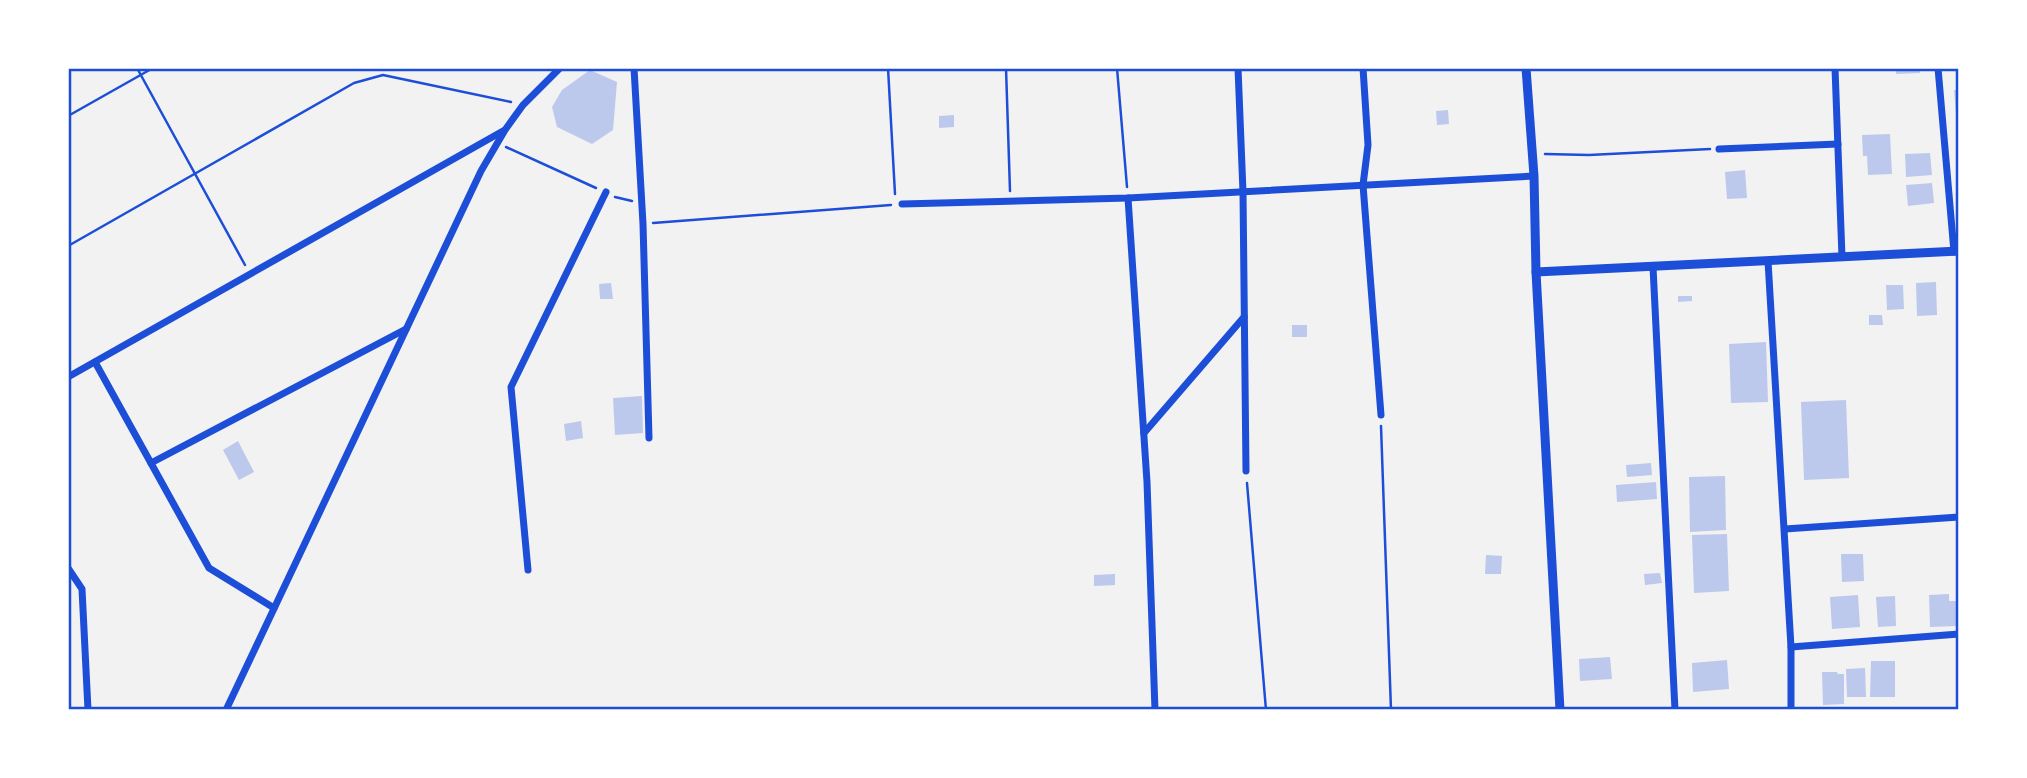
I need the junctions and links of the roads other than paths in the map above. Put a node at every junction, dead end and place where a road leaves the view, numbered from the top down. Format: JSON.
{"nodes":[{"id":1,"x":560,"y":68,"type":"edge"},
{"id":2,"x":634,"y":68,"type":"edge"},
{"id":3,"x":1238,"y":68,"type":"edge"},
{"id":4,"x":1363,"y":68,"type":"edge"},
{"id":5,"x":1526,"y":68,"type":"edge"},
{"id":6,"x":1835,"y":68,"type":"edge"},
{"id":7,"x":1938,"y":68,"type":"edge"},
{"id":8,"x":505,"y":130,"type":"junction"},
{"id":9,"x":1838,"y":144,"type":"junction"},
{"id":10,"x":1719,"y":149,"type":"road end"},
{"id":11,"x":1534,"y":176,"type":"junction"},
{"id":12,"x":1363,"y":185,"type":"junction"},
{"id":13,"x":606,"y":192,"type":"road end"},
{"id":14,"x":1243,"y":192,"type":"junction"},
{"id":15,"x":1128,"y":198,"type":"junction"},
{"id":16,"x":902,"y":204,"type":"dead end"},
{"id":17,"x":1956,"y":252,"type":"edge"},
{"id":18,"x":1842,"y":257,"type":"junction"},
{"id":19,"x":1768,"y":261,"type":"junction"},
{"id":20,"x":1653,"y":267,"type":"junction"},
{"id":21,"x":1536,"y":272,"type":"junction"},
{"id":22,"x":1244,"y":317,"type":"junction"},
{"id":23,"x":406,"y":328,"type":"junction"},
{"id":24,"x":95,"y":362,"type":"junction"},
{"id":25,"x":68,"y":377,"type":"edge"},
{"id":26,"x":1381,"y":415,"type":"road end"},
{"id":27,"x":1144,"y":433,"type":"junction"},
{"id":28,"x":649,"y":438,"type":"dead end"},
{"id":29,"x":152,"y":463,"type":"junction"},
{"id":30,"x":1246,"y":471,"type":"road end"},
{"id":31,"x":1959,"y":517,"type":"edge"},
{"id":32,"x":1785,"y":529,"type":"junction"},
{"id":33,"x":68,"y":568,"type":"edge"},
{"id":34,"x":528,"y":570,"type":"dead end"},
{"id":35,"x":274,"y":608,"type":"junction"},
{"id":36,"x":1959,"y":634,"type":"edge"},
{"id":37,"x":1791,"y":647,"type":"junction"},
{"id":38,"x":88,"y":710,"type":"edge"},
{"id":39,"x":226,"y":710,"type":"edge"},
{"id":40,"x":1155,"y":710,"type":"edge"},
{"id":41,"x":1560,"y":710,"type":"edge"},
{"id":42,"x":1675,"y":710,"type":"edge"},
{"id":43,"x":1791,"y":710,"type":"edge"}],
"edges":[{"from":1,"to":8,"type":"street"},
{"from":2,"to":28,"type":"street"},
{"from":3,"to":14,"type":"street"},
{"from":4,"to":12,"type":"street"},
{"from":5,"to":11,"type":"street"},
{"from":6,"to":9,"type":"street"},
{"from":7,"to":17,"type":"street"},
{"from":8,"to":23,"type":"street"},
{"from":8,"to":24,"type":"street"},
{"from":9,"to":10,"type":"street"},
{"from":9,"to":18,"type":"street"},
{"from":11,"to":12,"type":"street"},
{"from":11,"to":21,"type":"street"},
{"from":12,"to":14,"type":"street"},
{"from":12,"to":26,"type":"street"},
{"from":13,"to":34,"type":"street"},
{"from":14,"to":15,"type":"street"},
{"from":14,"to":22,"type":"street"},
{"from":15,"to":16,"type":"street"},
{"from":15,"to":27,"type":"street"},
{"from":17,"to":18,"type":"street"},
{"from":18,"to":19,"type":"street"},
{"from":19,"to":20,"type":"street"},
{"from":19,"to":32,"type":"street"},
{"from":20,"to":21,"type":"street"},
{"from":20,"to":42,"type":"street"},
{"from":21,"to":41,"type":"street"},
{"from":22,"to":27,"type":"street"},
{"from":22,"to":30,"type":"street"},
{"from":23,"to":29,"type":"street"},
{"from":23,"to":35,"type":"street"},
{"from":24,"to":25,"type":"street"},
{"from":24,"to":29,"type":"street"},
{"from":27,"to":40,"type":"street"},
{"from":29,"to":35,"type":"street"},
{"from":31,"to":32,"type":"street"},
{"from":32,"to":37,"type":"street"},
{"from":33,"to":38,"type":"street"},
{"from":35,"to":39,"type":"street"},
{"from":36,"to":37,"type":"street"},
{"from":37,"to":43,"type":"street"}]}
